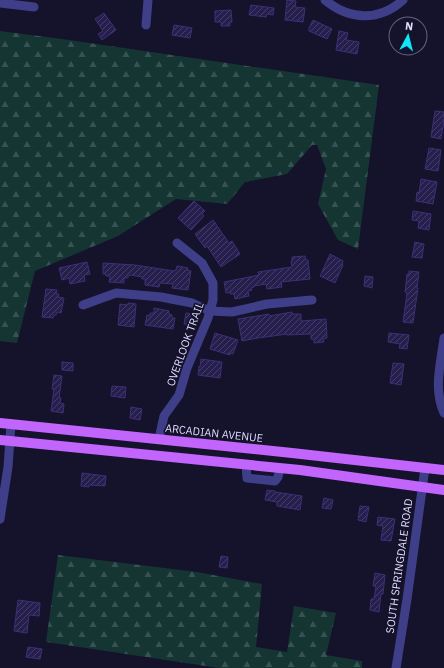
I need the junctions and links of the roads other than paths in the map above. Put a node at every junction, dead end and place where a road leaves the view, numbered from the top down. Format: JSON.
{"nodes":[{"id":1,"x":148,"y":0,"type":"edge"},
{"id":2,"x":325,"y":0,"type":"edge"},
{"id":3,"x":403,"y":0,"type":"edge"},
{"id":4,"x":0,"y":3,"type":"edge"},
{"id":5,"x":34,"y":7,"type":"dead end"},
{"id":6,"x":146,"y":25,"type":"dead end"},
{"id":7,"x":177,"y":243,"type":"dead end"},
{"id":8,"x":312,"y":300,"type":"dead end"},
{"id":9,"x":83,"y":305,"type":"dead end"},
{"id":10,"x":210,"y":311,"type":"junction"},
{"id":11,"x":444,"y":338,"type":"edge"},
{"id":12,"x":444,"y":413,"type":"edge"},
{"id":13,"x":0,"y":423,"type":"edge"},
{"id":14,"x":11,"y":424,"type":"junction"},
{"id":15,"x":5,"y":440,"type":"edge"},
{"id":16,"x":159,"y":440,"type":"junction"},
{"id":17,"x":248,"y":448,"type":"junction"},
{"id":18,"x":246,"y":465,"type":"junction"},
{"id":19,"x":4,"y":467,"type":"edge"},
{"id":20,"x":425,"y":468,"type":"junction"},
{"id":21,"x":444,"y":470,"type":"edge"},
{"id":22,"x":422,"y":488,"type":"junction"},
{"id":23,"x":444,"y":490,"type":"edge"},
{"id":24,"x":0,"y":519,"type":"edge"},
{"id":25,"x":396,"y":668,"type":"edge"}],
"edges":[{"from":1,"to":6,"type":"street"},
{"from":2,"to":3,"type":"street"},
{"from":4,"to":5,"type":"street"},
{"from":7,"to":10,"type":"street","name":"OVERLOOK TRAIL"},
{"from":8,"to":10,"type":"street"},
{"from":9,"to":10,"type":"street"},
{"from":10,"to":16,"type":"street","name":"OVERLOOK TRAIL"},
{"from":11,"to":12,"type":"street"},
{"from":13,"to":14,"type":"main road","name":"ARCADIAN AVENUE"},
{"from":14,"to":15,"type":"street"},
{"from":14,"to":16,"type":"main road","name":"ARCADIAN AVENUE"},
{"from":15,"to":18,"type":"main road"},
{"from":15,"to":19,"type":"street"},
{"from":16,"to":17,"type":"main road","name":"ARCADIAN AVENUE"},
{"from":17,"to":18,"type":"main road"},
{"from":17,"to":20,"type":"main road","name":"ARCADIAN AVENUE"},
{"from":18,"to":22,"type":"main road"},
{"from":19,"to":24,"type":"street"},
{"from":20,"to":21,"type":"main road","name":"ARCADIAN AVENUE"},
{"from":20,"to":22,"type":"street","name":"SOUTH SPRINGDALE ROAD"},
{"from":22,"to":23,"type":"main road"},
{"from":22,"to":25,"type":"street","name":"SOUTH SPRINGDALE ROAD"}]}
